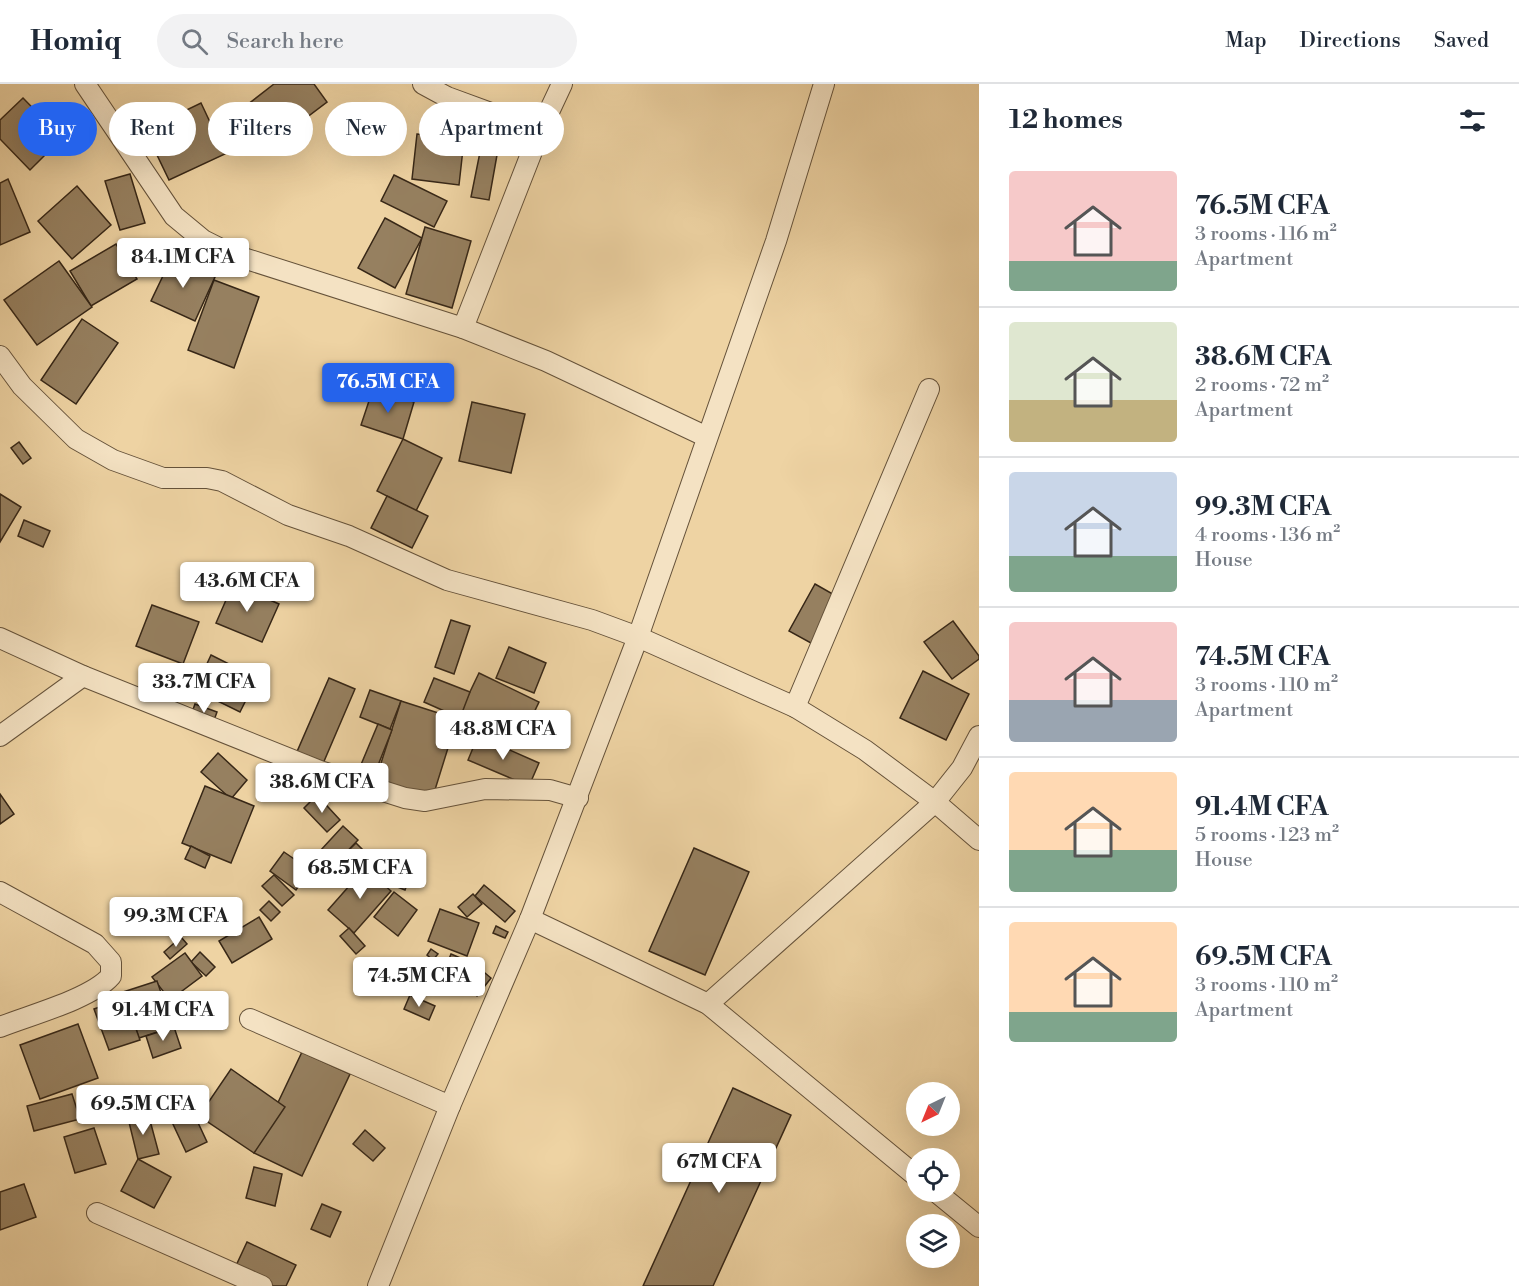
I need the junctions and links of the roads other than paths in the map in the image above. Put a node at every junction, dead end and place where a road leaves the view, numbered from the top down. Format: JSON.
{"nodes":[{"id":1,"x":85,"y":84,"type":"edge"},
{"id":2,"x":423,"y":84,"type":"edge"},
{"id":3,"x":562,"y":84,"type":"edge"},
{"id":4,"x":824,"y":84,"type":"edge"},
{"id":5,"x":461,"y":102,"type":"edge"},
{"id":6,"x":554,"y":102,"type":"edge"},
{"id":7,"x":530,"y":156,"type":"edge"},
{"id":8,"x":463,"y":328,"type":"junction"},
{"id":9,"x":0,"y":356,"type":"edge"},
{"id":10,"x":929,"y":389,"type":"dead end"},
{"id":11,"x":707,"y":437,"type":"junction"},
{"id":12,"x":638,"y":637,"type":"junction"},
{"id":13,"x":0,"y":638,"type":"edge"},
{"id":14,"x":83,"y":676,"type":"junction"},
{"id":15,"x":795,"y":707,"type":"junction"},
{"id":16,"x":0,"y":736,"type":"edge"},
{"id":17,"x":979,"y":736,"type":"edge"},
{"id":18,"x":578,"y":798,"type":"junction"},
{"id":19,"x":935,"y":802,"type":"junction"},
{"id":20,"x":979,"y":840,"type":"edge"},
{"id":21,"x":0,"y":892,"type":"edge"},
{"id":22,"x":530,"y":919,"type":"junction"},
{"id":23,"x":708,"y":1004,"type":"junction"},
{"id":24,"x":249,"y":1019,"type":"dead end"},
{"id":25,"x":0,"y":1027,"type":"edge"},
{"id":26,"x":450,"y":1106,"type":"junction"},
{"id":27,"x":906,"y":1168,"type":"edge"},
{"id":28,"x":948,"y":1202,"type":"edge"},
{"id":29,"x":97,"y":1213,"type":"dead end"},
{"id":30,"x":979,"y":1227,"type":"edge"},
{"id":31,"x":262,"y":1286,"type":"edge"},
{"id":32,"x":378,"y":1286,"type":"edge"}],
"edges":[{"from":1,"to":8,"type":"street"},
{"from":2,"to":5,"type":"street"},
{"from":3,"to":6,"type":"street"},
{"from":4,"to":11,"type":"street"},
{"from":7,"to":8,"type":"street"},
{"from":8,"to":11,"type":"street"},
{"from":9,"to":12,"type":"street"},
{"from":10,"to":15,"type":"street"},
{"from":11,"to":12,"type":"street"},
{"from":12,"to":15,"type":"street"},
{"from":12,"to":18,"type":"street"},
{"from":13,"to":14,"type":"street"},
{"from":14,"to":16,"type":"street"},
{"from":14,"to":18,"type":"street"},
{"from":15,"to":19,"type":"street"},
{"from":17,"to":19,"type":"street"},
{"from":18,"to":22,"type":"street"},
{"from":19,"to":20,"type":"street"},
{"from":19,"to":23,"type":"street"},
{"from":21,"to":25,"type":"street"},
{"from":22,"to":23,"type":"street"},
{"from":22,"to":26,"type":"street"},
{"from":23,"to":27,"type":"street"},
{"from":24,"to":26,"type":"street"},
{"from":26,"to":32,"type":"street"},
{"from":28,"to":30,"type":"street"},
{"from":29,"to":31,"type":"street"}]}
